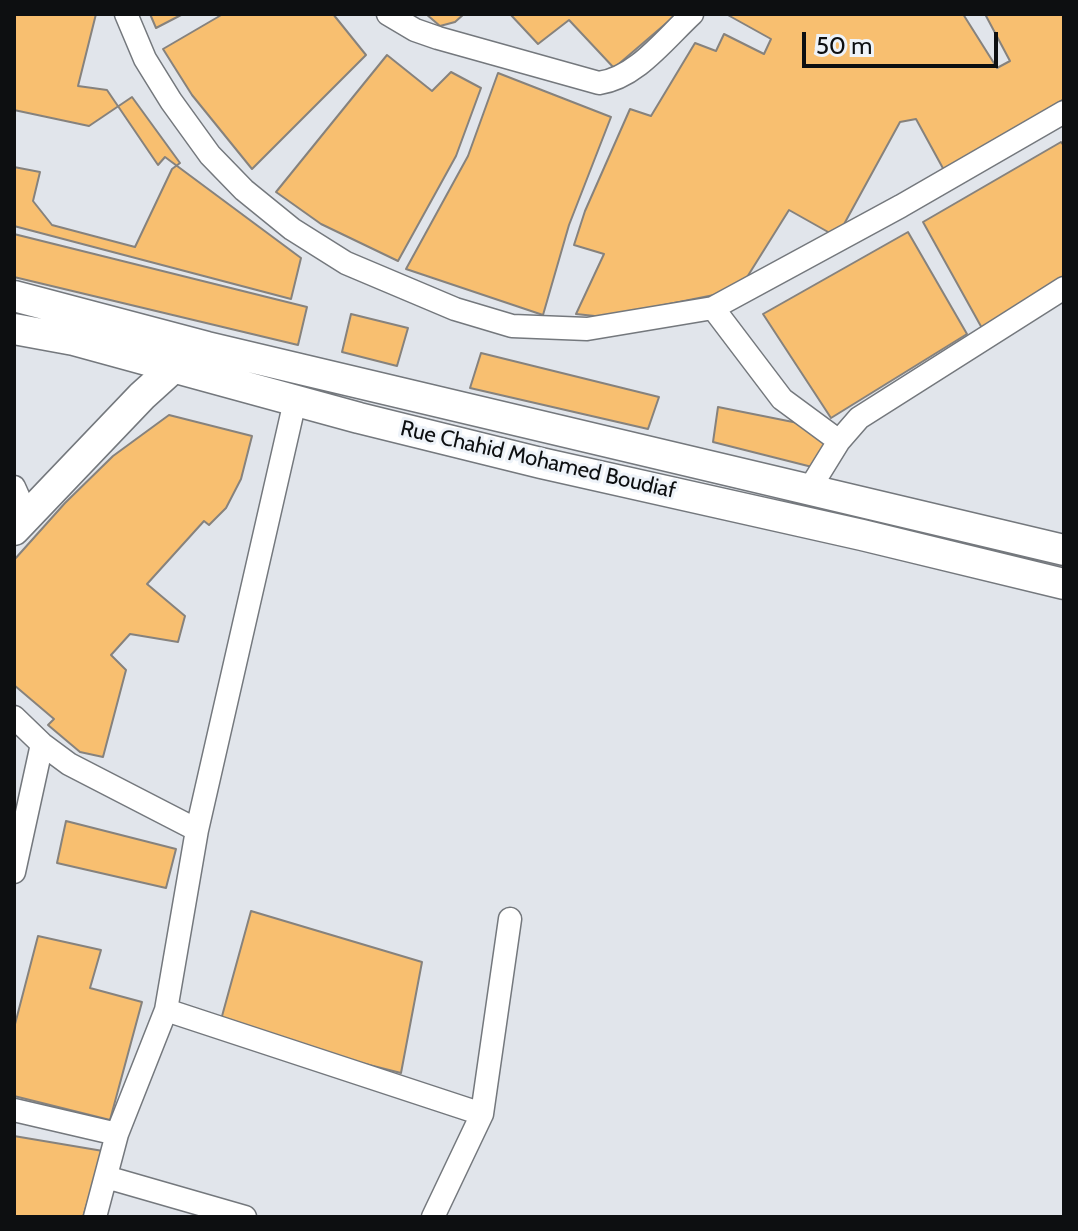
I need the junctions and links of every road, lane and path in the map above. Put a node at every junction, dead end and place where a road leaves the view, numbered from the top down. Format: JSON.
{"nodes":[{"id":1,"x":126,"y":14,"type":"edge"},
{"id":2,"x":388,"y":14,"type":"edge"},
{"id":3,"x":692,"y":14,"type":"edge"},
{"id":4,"x":1064,"y":112,"type":"edge"},
{"id":5,"x":1064,"y":288,"type":"edge"},
{"id":6,"x":14,"y":296,"type":"edge"},
{"id":7,"x":713,"y":308,"type":"junction"},
{"id":8,"x":14,"y":329,"type":"edge"},
{"id":9,"x":174,"y":367,"type":"junction"},
{"id":10,"x":295,"y":401,"type":"junction"},
{"id":11,"x":839,"y":441,"type":"junction"},
{"id":12,"x":14,"y":487,"type":"edge"},
{"id":13,"x":810,"y":488,"type":"junction"},
{"id":14,"x":20,"y":523,"type":"edge"},
{"id":15,"x":1064,"y":550,"type":"edge"},
{"id":16,"x":1064,"y":584,"type":"edge"},
{"id":17,"x":14,"y":717,"type":"edge"},
{"id":18,"x":42,"y":744,"type":"junction"},
{"id":19,"x":197,"y":830,"type":"junction"},
{"id":20,"x":14,"y":872,"type":"edge"},
{"id":21,"x":510,"y":919,"type":"dead end"},
{"id":22,"x":166,"y":1010,"type":"junction"},
{"id":23,"x":14,"y":1110,"type":"edge"},
{"id":24,"x":482,"y":1114,"type":"junction"},
{"id":25,"x":117,"y":1134,"type":"junction"},
{"id":26,"x":106,"y":1177,"type":"junction"},
{"id":27,"x":95,"y":1217,"type":"edge"},
{"id":28,"x":245,"y":1217,"type":"edge"},
{"id":29,"x":433,"y":1217,"type":"edge"}],
"edges":[{"from":1,"to":7,"type":"street"},
{"from":2,"to":3,"type":"street"},
{"from":4,"to":7,"type":"street"},
{"from":5,"to":11,"type":"street"},
{"from":6,"to":13,"type":"main road","name":"Rue Chahid Mohamed Boudiaf"},
{"from":7,"to":11,"type":"street"},
{"from":8,"to":9,"type":"main road","name":"Rue Chahid Mohamed Boudiaf"},
{"from":9,"to":10,"type":"main road","name":"Rue Chahid Mohamed Boudiaf"},
{"from":9,"to":14,"type":"main road"},
{"from":10,"to":16,"type":"main road","name":"Rue Chahid Mohamed Boudiaf"},
{"from":10,"to":19,"type":"street"},
{"from":11,"to":13,"type":"street"},
{"from":12,"to":14,"type":"street"},
{"from":13,"to":15,"type":"main road","name":"Rue Chahid Mohamed Boudiaf"},
{"from":17,"to":18,"type":"street"},
{"from":18,"to":19,"type":"street"},
{"from":18,"to":20,"type":"street"},
{"from":19,"to":22,"type":"street"},
{"from":21,"to":24,"type":"street"},
{"from":22,"to":24,"type":"street"},
{"from":22,"to":25,"type":"street"},
{"from":23,"to":25,"type":"street"},
{"from":24,"to":29,"type":"street"},
{"from":25,"to":26,"type":"street"},
{"from":26,"to":27,"type":"street"},
{"from":26,"to":28,"type":"street"}]}
